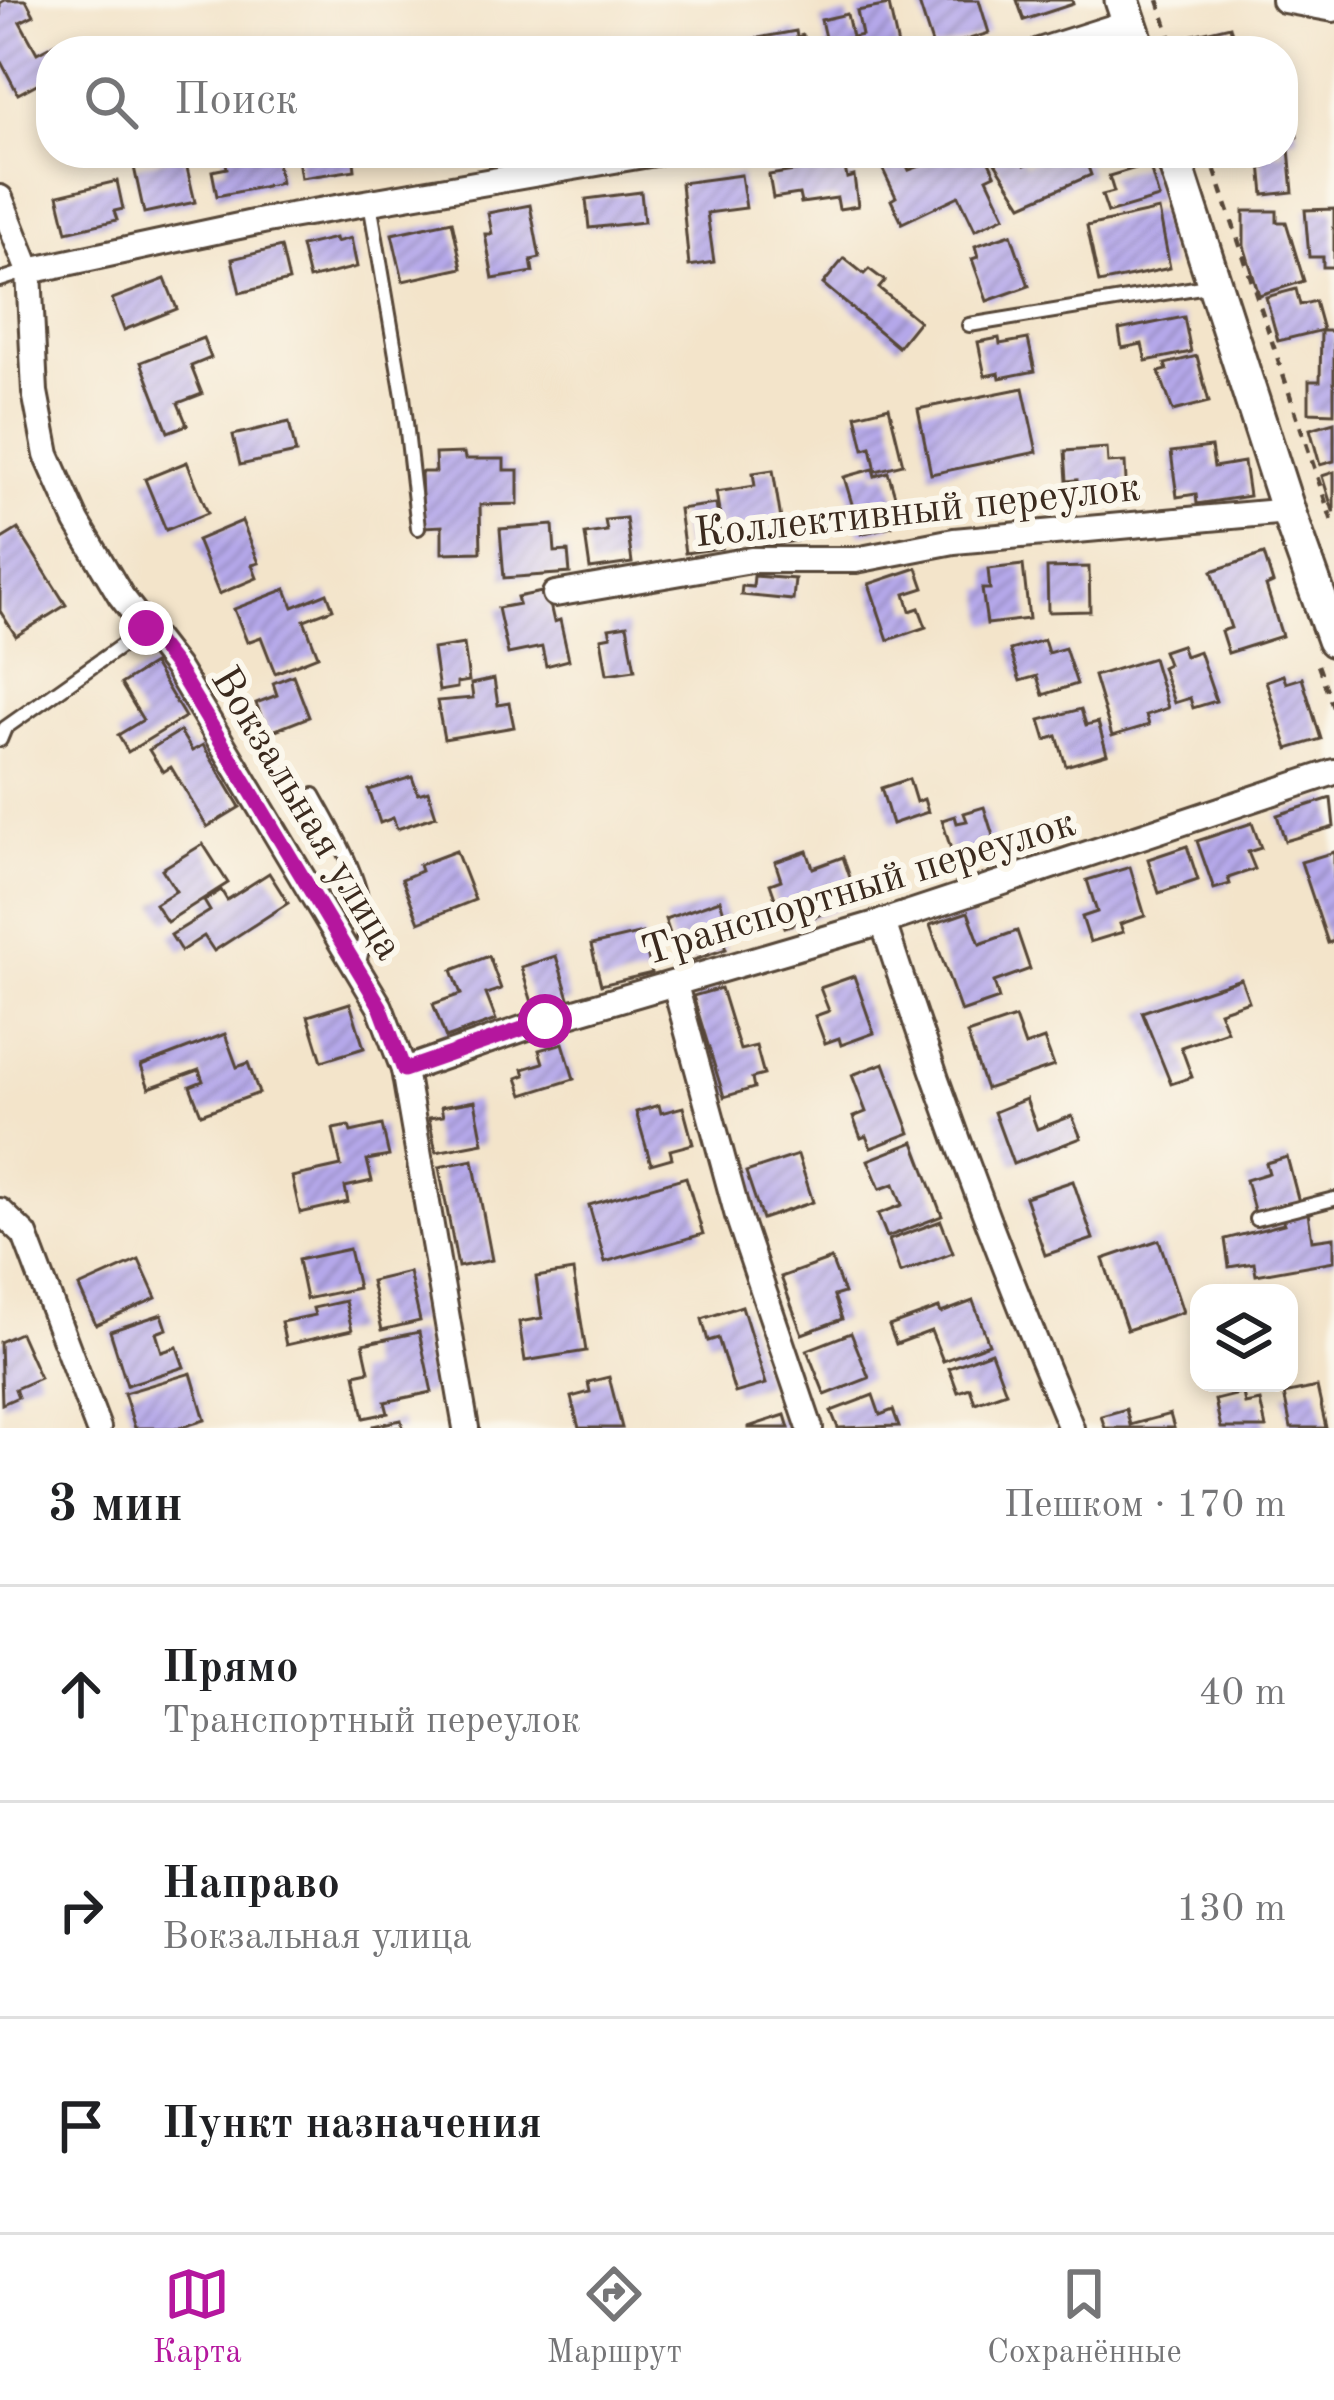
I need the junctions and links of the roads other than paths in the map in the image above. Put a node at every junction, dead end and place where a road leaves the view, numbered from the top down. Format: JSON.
{"nodes":[{"id":1,"x":1284,"y":0,"type":"edge"},
{"id":2,"x":1334,"y":9,"type":"edge"},
{"id":3,"x":1130,"y":24,"type":"edge"},
{"id":4,"x":1090,"y":36,"type":"edge"},
{"id":5,"x":568,"y":168,"type":"edge"},
{"id":6,"x":1177,"y":168,"type":"edge"},
{"id":7,"x":0,"y":197,"type":"edge"},
{"id":8,"x":370,"y":202,"type":"junction"},
{"id":9,"x":29,"y":271,"type":"junction"},
{"id":10,"x":0,"y":280,"type":"edge"},
{"id":11,"x":1214,"y":285,"type":"junction"},
{"id":12,"x":969,"y":325,"type":"dead end"},
{"id":13,"x":1288,"y":511,"type":"junction"},
{"id":14,"x":418,"y":528,"type":"dead end"},
{"id":15,"x":555,"y":594,"type":"dead end"},
{"id":16,"x":146,"y":628,"type":"junction"},
{"id":17,"x":1334,"y":640,"type":"edge"},
{"id":18,"x":0,"y":740,"type":"edge"},
{"id":19,"x":1334,"y":772,"type":"edge"},
{"id":20,"x":314,"y":795,"type":"dead end"},
{"id":21,"x":883,"y":922,"type":"junction"},
{"id":22,"x":358,"y":969,"type":"junction"},
{"id":23,"x":675,"y":985,"type":"junction"},
{"id":24,"x":404,"y":1070,"type":"junction"},
{"id":25,"x":1334,"y":1199,"type":"edge"},
{"id":26,"x":0,"y":1211,"type":"edge"},
{"id":27,"x":1256,"y":1220,"type":"dead end"},
{"id":28,"x":98,"y":1428,"type":"edge"},
{"id":29,"x":466,"y":1428,"type":"edge"},
{"id":30,"x":810,"y":1428,"type":"edge"},
{"id":31,"x":1071,"y":1428,"type":"edge"}],
"edges":[{"from":1,"to":2,"type":"street"},
{"from":3,"to":4,"type":"street"},
{"from":5,"to":8,"type":"street"},
{"from":6,"to":11,"type":"main road"},
{"from":7,"to":9,"type":"street","name":"Вокзальная улица"},
{"from":8,"to":9,"type":"street"},
{"from":8,"to":14,"type":"lane"},
{"from":9,"to":10,"type":"lane"},
{"from":9,"to":16,"type":"street","name":"Вокзальная улица"},
{"from":11,"to":12,"type":"lane"},
{"from":11,"to":13,"type":"main road"},
{"from":13,"to":15,"type":"street","name":"Коллективный переулок"},
{"from":13,"to":17,"type":"main road"},
{"from":16,"to":18,"type":"lane"},
{"from":16,"to":22,"type":"street","name":"Вокзальная улица"},
{"from":19,"to":21,"type":"street","name":"Транспортный переулок"},
{"from":20,"to":22,"type":"lane"},
{"from":21,"to":23,"type":"street","name":"Транспортный переулок"},
{"from":21,"to":31,"type":"street"},
{"from":22,"to":24,"type":"street","name":"Вокзальная улица"},
{"from":23,"to":24,"type":"street","name":"Транспортный переулок"},
{"from":23,"to":30,"type":"street"},
{"from":24,"to":29,"type":"street","name":"Вокзальная улица"},
{"from":25,"to":27,"type":"lane"},
{"from":26,"to":28,"type":"street"}]}
